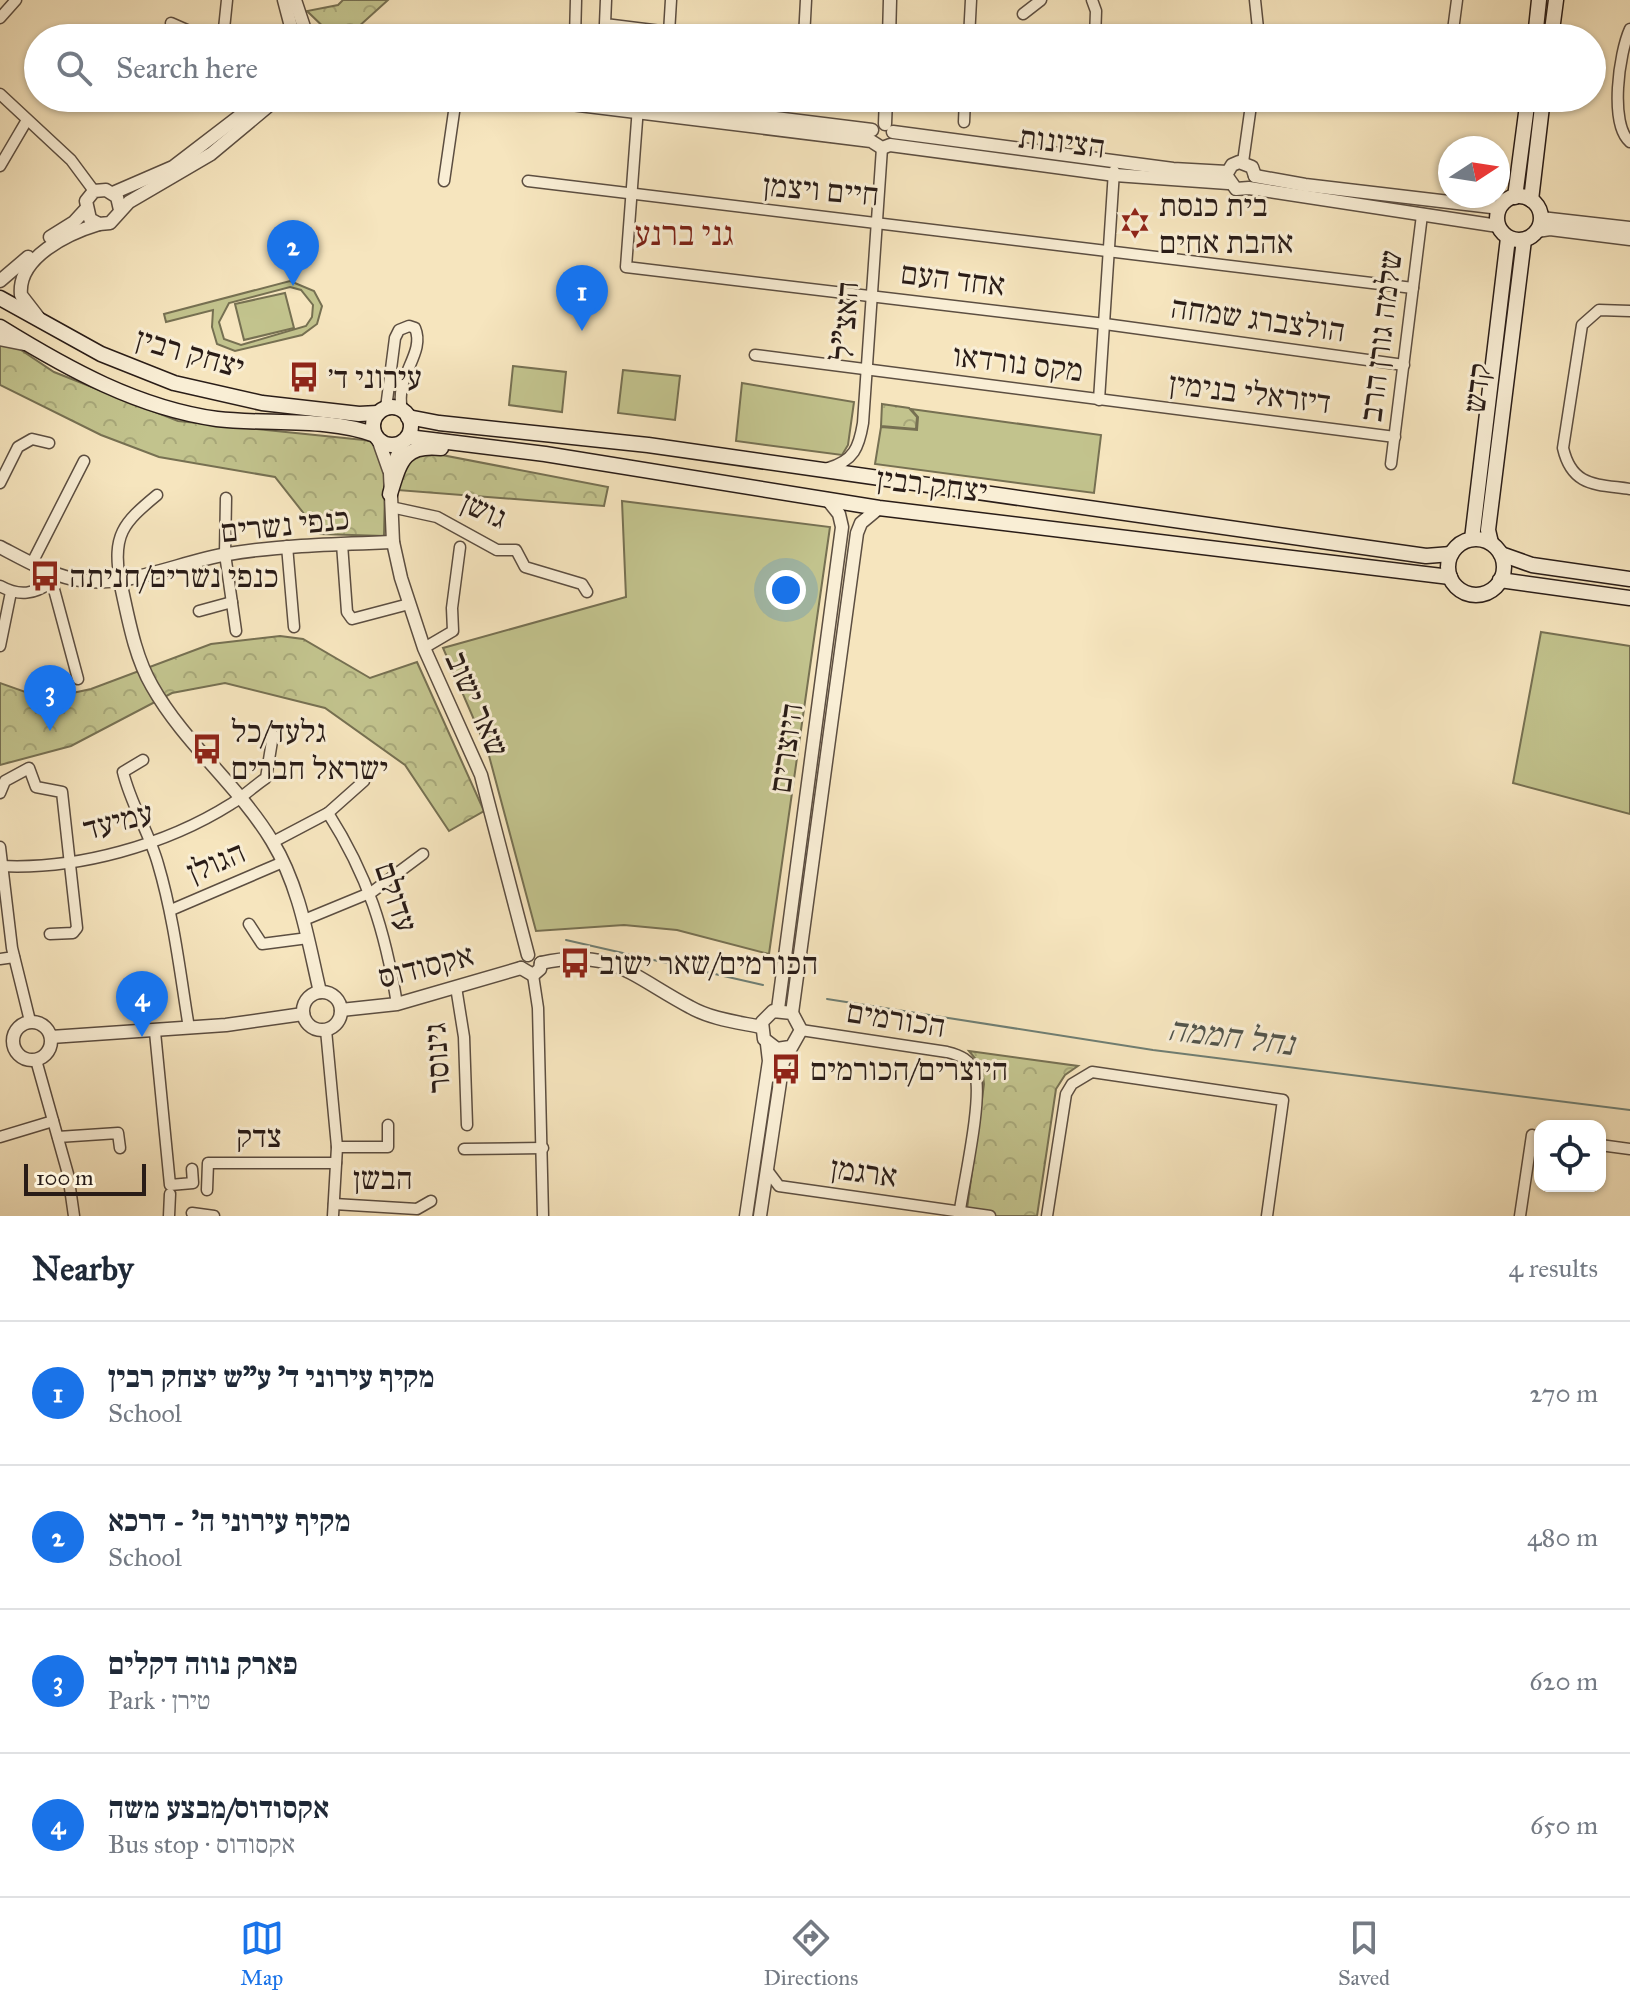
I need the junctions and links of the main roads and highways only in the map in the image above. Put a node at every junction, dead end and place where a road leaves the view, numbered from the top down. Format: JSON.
{"nodes":[{"id":1,"x":1539,"y":0,"type":"edge"},
{"id":2,"x":1556,"y":0,"type":"edge"},
{"id":3,"x":1536,"y":24,"type":"edge"},
{"id":4,"x":1553,"y":24,"type":"edge"},
{"id":5,"x":1526,"y":112,"type":"edge"},
{"id":6,"x":1541,"y":112,"type":"edge"},
{"id":7,"x":1515,"y":197,"type":"junction"},
{"id":8,"x":1531,"y":200,"type":"junction"},
{"id":9,"x":1508,"y":238,"type":"junction"},
{"id":10,"x":1524,"y":240,"type":"junction"},
{"id":11,"x":0,"y":298,"type":"edge"},
{"id":12,"x":0,"y":327,"type":"edge"},
{"id":13,"x":382,"y":410,"type":"junction"},
{"id":14,"x":405,"y":413,"type":"junction"},
{"id":15,"x":376,"y":437,"type":"junction"},
{"id":16,"x":405,"y":440,"type":"junction"},
{"id":17,"x":496,"y":447,"type":"junction"},
{"id":18,"x":390,"y":500,"type":"road end"},
{"id":19,"x":1472,"y":539,"type":"junction"},
{"id":20,"x":1496,"y":548,"type":"junction"},
{"id":21,"x":1451,"y":554,"type":"junction"},
{"id":22,"x":1450,"y":577,"type":"junction"},
{"id":23,"x":1630,"y":579,"type":"edge"},
{"id":24,"x":1500,"y":580,"type":"junction"},
{"id":25,"x":1630,"y":598,"type":"edge"}],
"edges":[{"from":1,"to":3,"type":"main road"},
{"from":2,"to":4,"type":"main road"},
{"from":5,"to":7,"type":"main road"},
{"from":6,"to":8,"type":"main road"},
{"from":7,"to":8,"type":"main road"},
{"from":7,"to":9,"type":"main road"},
{"from":8,"to":10,"type":"main road"},
{"from":9,"to":10,"type":"main road"},
{"from":9,"to":19,"type":"main road","name":"קדש"},
{"from":10,"to":20,"type":"main road","name":"קדש"},
{"from":11,"to":13,"type":"main road","name":"יצחק רבין"},
{"from":12,"to":15,"type":"main road","name":"יצחק רבין"},
{"from":13,"to":14,"type":"main road"},
{"from":13,"to":15,"type":"main road"},
{"from":14,"to":16,"type":"main road"},
{"from":14,"to":21,"type":"main road","name":"יצחק רבין"},
{"from":15,"to":16,"type":"main road"},
{"from":16,"to":17,"type":"main road","name":"יצחק רבין"},
{"from":17,"to":18,"type":"main road"},
{"from":17,"to":22,"type":"main road","name":"יצחק רבין"},
{"from":19,"to":20,"type":"main road"},
{"from":19,"to":21,"type":"main road"},
{"from":20,"to":23,"type":"main road"},
{"from":20,"to":24,"type":"main road"},
{"from":21,"to":22,"type":"main road"},
{"from":22,"to":24,"type":"main road"},
{"from":24,"to":25,"type":"main road"}]}
